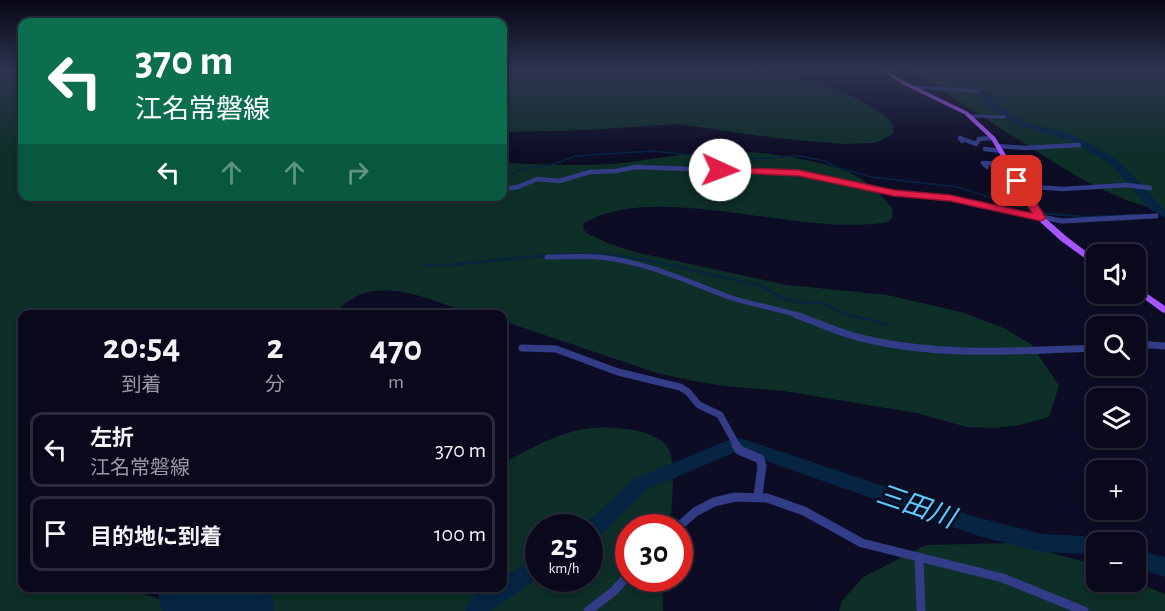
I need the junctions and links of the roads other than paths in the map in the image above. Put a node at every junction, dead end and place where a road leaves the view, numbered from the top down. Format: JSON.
{"nodes":[{"id":1,"x":939,"y":99,"type":"edge"},
{"id":2,"x":970,"y":116,"type":"junction"},
{"id":3,"x":1005,"y":117,"type":"dead end"},
{"id":4,"x":993,"y":138,"type":"junction"},
{"id":5,"x":962,"y":141,"type":"dead end"},
{"id":6,"x":1079,"y":145,"type":"dead end"},
{"id":7,"x":984,"y":149,"type":"dead end"},
{"id":8,"x":1000,"y":149,"type":"junction"},
{"id":9,"x":1008,"y":164,"type":"junction"},
{"id":10,"x":987,"y":167,"type":"dead end"},
{"id":11,"x":995,"y":177,"type":"dead end"},
{"id":12,"x":1019,"y":183,"type":"junction"},
{"id":13,"x":507,"y":188,"type":"edge"},
{"id":14,"x":1150,"y":188,"type":"dead end"},
{"id":15,"x":1037,"y":214,"type":"junction"},
{"id":16,"x":1156,"y":216,"type":"dead end"},
{"id":17,"x":1086,"y":255,"type":"edge"},
{"id":18,"x":547,"y":256,"type":"dead end"},
{"id":19,"x":1146,"y":296,"type":"edge"},
{"id":20,"x":1165,"y":310,"type":"edge"},
{"id":21,"x":1146,"y":345,"type":"edge"},
{"id":22,"x":1165,"y":346,"type":"edge"},
{"id":23,"x":522,"y":348,"type":"dead end"},
{"id":24,"x":1086,"y":348,"type":"edge"},
{"id":25,"x":758,"y":496,"type":"junction"},
{"id":26,"x":692,"y":514,"type":"edge"},
{"id":27,"x":919,"y":557,"type":"junction"},
{"id":28,"x":615,"y":590,"type":"edge"},
{"id":29,"x":588,"y":611,"type":"edge"},
{"id":30,"x":921,"y":611,"type":"edge"},
{"id":31,"x":1084,"y":611,"type":"edge"}],
"edges":[{"from":1,"to":2,"type":"main road"},
{"from":2,"to":3,"type":"street"},
{"from":2,"to":4,"type":"main road"},
{"from":4,"to":5,"type":"street"},
{"from":4,"to":8,"type":"main road"},
{"from":6,"to":8,"type":"street"},
{"from":7,"to":8,"type":"street"},
{"from":8,"to":9,"type":"main road"},
{"from":9,"to":10,"type":"street"},
{"from":9,"to":12,"type":"main road"},
{"from":11,"to":12,"type":"street"},
{"from":12,"to":14,"type":"street"},
{"from":12,"to":15,"type":"main road"},
{"from":13,"to":15,"type":"street"},
{"from":15,"to":16,"type":"street"},
{"from":15,"to":17,"type":"main road"},
{"from":18,"to":24,"type":"street"},
{"from":19,"to":20,"type":"main road"},
{"from":21,"to":22,"type":"street"},
{"from":23,"to":25,"type":"street"},
{"from":25,"to":26,"type":"street"},
{"from":25,"to":27,"type":"street"},
{"from":27,"to":30,"type":"street"},
{"from":27,"to":31,"type":"street"},
{"from":28,"to":29,"type":"street"}]}
